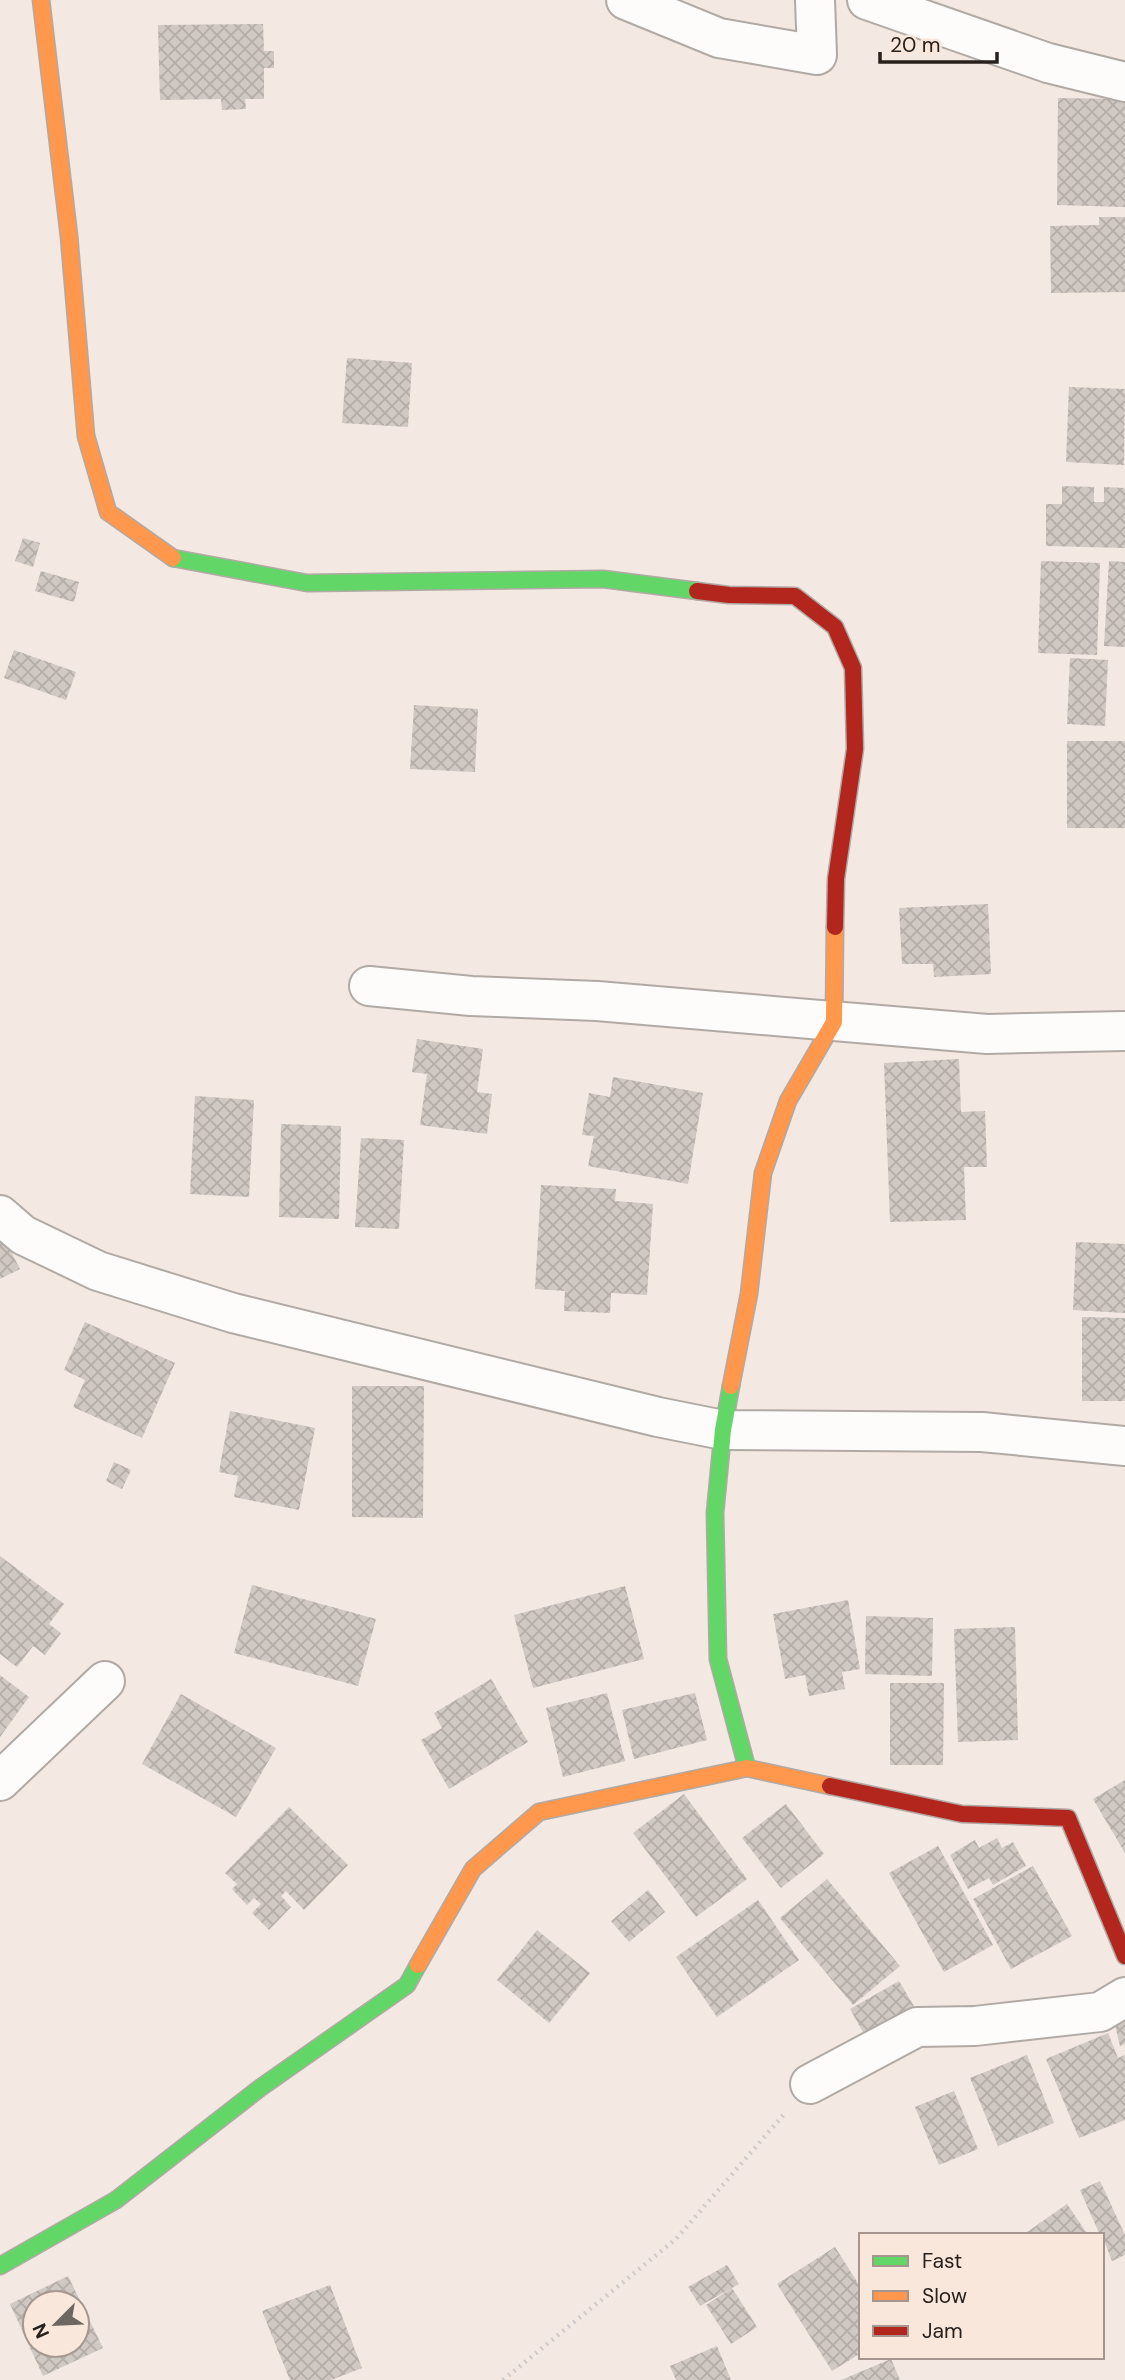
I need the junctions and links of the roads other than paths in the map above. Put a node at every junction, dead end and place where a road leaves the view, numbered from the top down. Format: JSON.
{"nodes":[{"id":1,"x":41,"y":0,"type":"edge"},
{"id":2,"x":626,"y":0,"type":"edge"},
{"id":3,"x":815,"y":0,"type":"edge"},
{"id":4,"x":867,"y":0,"type":"edge"},
{"id":5,"x":1125,"y":82,"type":"edge"},
{"id":6,"x":369,"y":986,"type":"dead end"},
{"id":7,"x":834,"y":1022,"type":"junction"},
{"id":8,"x":1125,"y":1031,"type":"edge"},
{"id":9,"x":0,"y":1215,"type":"edge"},
{"id":10,"x":723,"y":1430,"type":"junction"},
{"id":11,"x":1125,"y":1446,"type":"edge"},
{"id":12,"x":105,"y":1681,"type":"dead end"},
{"id":13,"x":747,"y":1768,"type":"junction"},
{"id":14,"x":0,"y":1781,"type":"edge"},
{"id":15,"x":1125,"y":1956,"type":"edge"},
{"id":16,"x":1125,"y":1997,"type":"edge"},
{"id":17,"x":810,"y":2084,"type":"road end"},
{"id":18,"x":0,"y":2266,"type":"edge"}],
"edges":[{"from":1,"to":7,"type":"street"},
{"from":2,"to":3,"type":"street"},
{"from":4,"to":5,"type":"street"},
{"from":6,"to":7,"type":"street"},
{"from":7,"to":8,"type":"street"},
{"from":7,"to":10,"type":"street"},
{"from":9,"to":10,"type":"street"},
{"from":10,"to":11,"type":"street"},
{"from":10,"to":13,"type":"street"},
{"from":12,"to":14,"type":"street"},
{"from":13,"to":15,"type":"street"},
{"from":13,"to":18,"type":"street"},
{"from":16,"to":17,"type":"street"}]}
